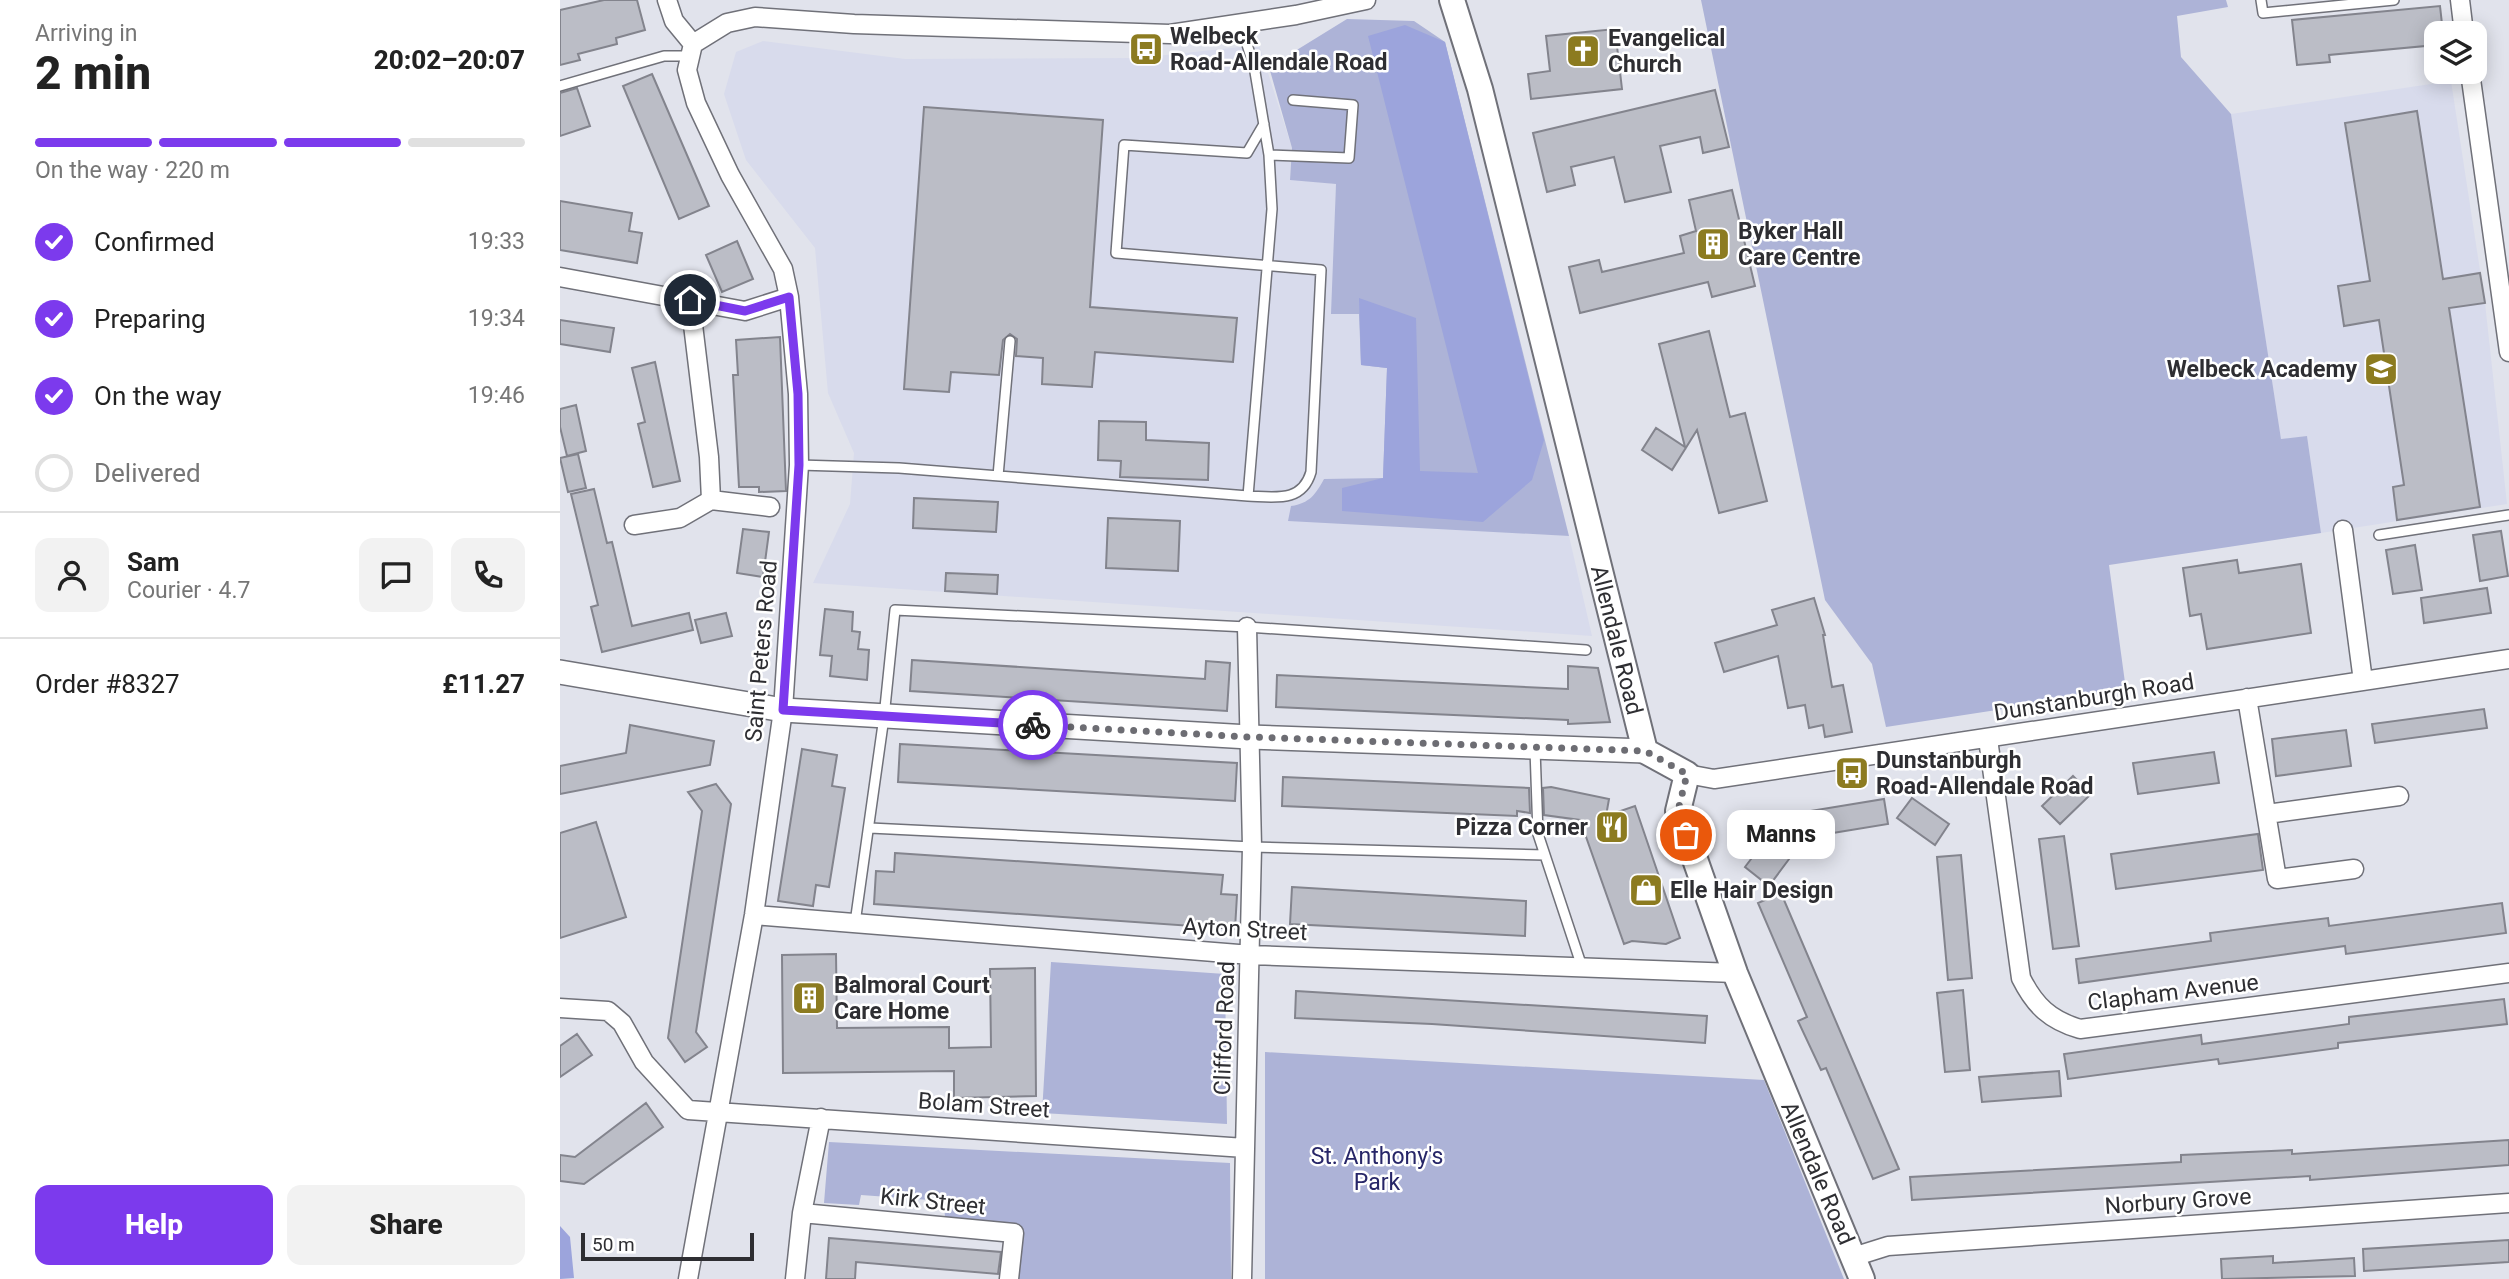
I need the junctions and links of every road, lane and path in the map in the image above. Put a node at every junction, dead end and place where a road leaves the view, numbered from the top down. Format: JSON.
{"nodes":[{"id":1,"x":667,"y":0,"type":"edge"},
{"id":2,"x":1366,"y":0,"type":"edge"},
{"id":3,"x":1452,"y":0,"type":"edge"},
{"id":4,"x":2261,"y":0,"type":"edge"},
{"id":5,"x":2393,"y":0,"type":"edge"},
{"id":6,"x":2460,"y":0,"type":"edge"},
{"id":7,"x":1294,"y":7,"type":"edge"},
{"id":8,"x":2463,"y":21,"type":"edge"},
{"id":9,"x":1240,"y":23,"type":"junction"},
{"id":10,"x":691,"y":50,"type":"junction"},
{"id":11,"x":2472,"y":84,"type":"edge"},
{"id":12,"x":560,"y":86,"type":"edge"},
{"id":13,"x":1293,"y":100,"type":"dead end"},
{"id":14,"x":1264,"y":124,"type":"junction"},
{"id":15,"x":1269,"y":155,"type":"junction"},
{"id":16,"x":1268,"y":267,"type":"junction"},
{"id":17,"x":560,"y":277,"type":"edge"},
{"id":18,"x":789,"y":297,"type":"junction"},
{"id":19,"x":690,"y":300,"type":"junction"},
{"id":20,"x":1010,"y":341,"type":"dead end"},
{"id":21,"x":2509,"y":352,"type":"edge"},
{"id":22,"x":799,"y":465,"type":"junction"},
{"id":23,"x":998,"y":476,"type":"junction"},
{"id":24,"x":1248,"y":496,"type":"junction"},
{"id":25,"x":710,"y":500,"type":"junction"},
{"id":26,"x":770,"y":507,"type":"dead end"},
{"id":27,"x":2509,"y":515,"type":"edge"},
{"id":28,"x":634,"y":525,"type":"dead end"},
{"id":29,"x":2343,"y":530,"type":"dead end"},
{"id":30,"x":2379,"y":535,"type":"dead end"},
{"id":31,"x":1247,"y":627,"type":"junction"},
{"id":32,"x":1586,"y":650,"type":"dead end"},
{"id":33,"x":2509,"y":659,"type":"edge"},
{"id":34,"x":560,"y":672,"type":"edge"},
{"id":35,"x":2363,"y":681,"type":"junction"},
{"id":36,"x":2247,"y":698,"type":"junction"},
{"id":37,"x":783,"y":710,"type":"junction"},
{"id":38,"x":884,"y":717,"type":"junction"},
{"id":39,"x":1249,"y":737,"type":"junction"},
{"id":40,"x":1988,"y":739,"type":"junction"},
{"id":41,"x":1535,"y":748,"type":"junction"},
{"id":42,"x":1645,"y":751,"type":"junction"},
{"id":43,"x":1687,"y":774,"type":"junction"},
{"id":44,"x":2399,"y":796,"type":"dead end"},
{"id":45,"x":2267,"y":814,"type":"junction"},
{"id":46,"x":870,"y":828,"type":"junction"},
{"id":47,"x":1252,"y":847,"type":"junction"},
{"id":48,"x":1545,"y":855,"type":"junction"},
{"id":49,"x":2354,"y":869,"type":"dead end"},
{"id":50,"x":754,"y":915,"type":"junction"},
{"id":51,"x":855,"y":923,"type":"junction"},
{"id":52,"x":1251,"y":955,"type":"junction"},
{"id":53,"x":1582,"y":967,"type":"junction"},
{"id":54,"x":1735,"y":973,"type":"junction"},
{"id":55,"x":2509,"y":973,"type":"edge"},
{"id":56,"x":560,"y":1008,"type":"edge"},
{"id":57,"x":719,"y":1113,"type":"junction"},
{"id":58,"x":821,"y":1118,"type":"junction"},
{"id":59,"x":1245,"y":1148,"type":"junction"},
{"id":60,"x":2509,"y":1203,"type":"edge"},
{"id":61,"x":802,"y":1213,"type":"junction"},
{"id":62,"x":1857,"y":1268,"type":"edge"},
{"id":63,"x":688,"y":1279,"type":"edge"},
{"id":64,"x":795,"y":1279,"type":"edge"},
{"id":65,"x":1009,"y":1279,"type":"edge"},
{"id":66,"x":1242,"y":1279,"type":"edge"}],
"edges":[{"from":1,"to":10,"type":"street"},
{"from":2,"to":7,"type":"street"},
{"from":3,"to":42,"type":"main road","name":"Allendale Road"},
{"from":4,"to":5,"type":"lane"},
{"from":6,"to":8,"type":"street"},
{"from":7,"to":9,"type":"street"},
{"from":9,"to":10,"type":"street"},
{"from":9,"to":14,"type":"lane"},
{"from":10,"to":12,"type":"lane"},
{"from":10,"to":18,"type":"street","name":"Saint Peters Road"},
{"from":11,"to":21,"type":"street"},
{"from":13,"to":15,"type":"lane"},
{"from":14,"to":15,"type":"lane"},
{"from":14,"to":16,"type":"lane"},
{"from":15,"to":16,"type":"lane"},
{"from":16,"to":24,"type":"lane"},
{"from":16,"to":24,"type":"lane"},
{"from":17,"to":19,"type":"street"},
{"from":18,"to":19,"type":"street"},
{"from":18,"to":22,"type":"street","name":"Saint Peters Road"},
{"from":19,"to":25,"type":"street"},
{"from":20,"to":23,"type":"lane"},
{"from":22,"to":23,"type":"lane"},
{"from":22,"to":37,"type":"street","name":"Saint Peters Road"},
{"from":23,"to":24,"type":"lane"},
{"from":25,"to":26,"type":"street"},
{"from":25,"to":28,"type":"street"},
{"from":27,"to":30,"type":"lane"},
{"from":29,"to":35,"type":"street"},
{"from":31,"to":32,"type":"lane"},
{"from":31,"to":38,"type":"lane"},
{"from":31,"to":39,"type":"street","name":"Clifford Road"},
{"from":33,"to":35,"type":"street","name":"Dunstanburgh Road"},
{"from":34,"to":37,"type":"street"},
{"from":35,"to":36,"type":"street","name":"Dunstanburgh Road"},
{"from":36,"to":40,"type":"street","name":"Dunstanburgh Road"},
{"from":36,"to":45,"type":"street"},
{"from":37,"to":38,"type":"street"},
{"from":37,"to":50,"type":"street","name":"Saint Peters Road"},
{"from":38,"to":39,"type":"street"},
{"from":38,"to":46,"type":"lane"},
{"from":39,"to":41,"type":"street"},
{"from":39,"to":47,"type":"street","name":"Clifford Road"},
{"from":40,"to":43,"type":"street","name":"Dunstanburgh Road"},
{"from":40,"to":55,"type":"street","name":"Clapham Avenue"},
{"from":41,"to":42,"type":"street"},
{"from":41,"to":48,"type":"lane"},
{"from":42,"to":43,"type":"main road"},
{"from":43,"to":54,"type":"main road","name":"Allendale Road"},
{"from":44,"to":45,"type":"street"},
{"from":45,"to":49,"type":"street"},
{"from":46,"to":47,"type":"lane"},
{"from":46,"to":51,"type":"lane"},
{"from":47,"to":48,"type":"lane"},
{"from":47,"to":52,"type":"street","name":"Clifford Road"},
{"from":48,"to":53,"type":"lane"},
{"from":50,"to":51,"type":"street","name":"Ayton Street"},
{"from":50,"to":57,"type":"street","name":"Saint Peters Road"},
{"from":51,"to":52,"type":"street","name":"Ayton Street"},
{"from":52,"to":53,"type":"street","name":"Ayton Street"},
{"from":52,"to":59,"type":"street","name":"Clifford Road"},
{"from":53,"to":54,"type":"street","name":"Ayton Street"},
{"from":54,"to":62,"type":"main road","name":"Allendale Road"},
{"from":56,"to":57,"type":"street","name":"Bolam Street"},
{"from":57,"to":58,"type":"street","name":"Bolam Street"},
{"from":57,"to":63,"type":"street","name":"Saint Peters Road"},
{"from":58,"to":59,"type":"street","name":"Bolam Street"},
{"from":58,"to":61,"type":"street"},
{"from":59,"to":66,"type":"street","name":"Clifford Road"},
{"from":60,"to":62,"type":"street","name":"Norbury Grove"},
{"from":61,"to":64,"type":"street"},
{"from":61,"to":65,"type":"street","name":"Kirk Street"}]}
